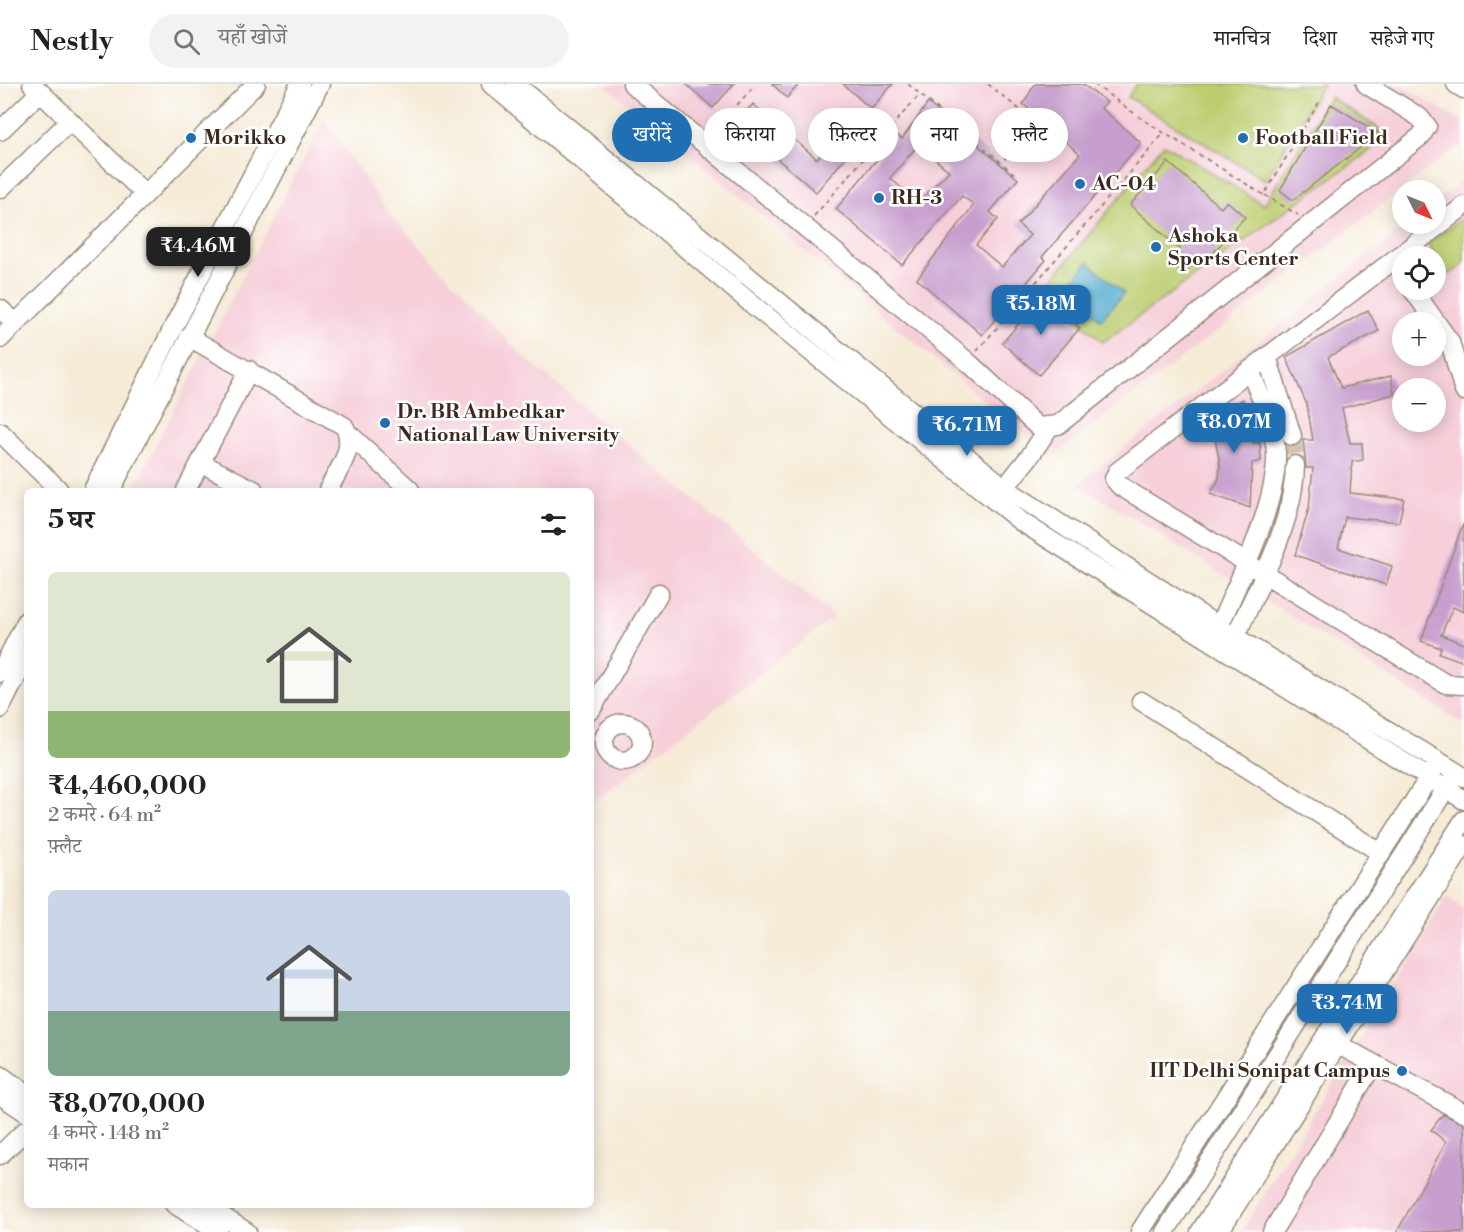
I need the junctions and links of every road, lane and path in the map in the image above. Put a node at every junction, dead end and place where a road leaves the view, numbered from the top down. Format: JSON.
{"nodes":[{"id":1,"x":256,"y":84,"type":"edge"},
{"id":2,"x":300,"y":84,"type":"edge"},
{"id":3,"x":320,"y":84,"type":"edge"},
{"id":4,"x":491,"y":84,"type":"edge"},
{"id":5,"x":515,"y":84,"type":"edge"},
{"id":6,"x":632,"y":84,"type":"edge"},
{"id":7,"x":908,"y":84,"type":"edge"},
{"id":8,"x":988,"y":84,"type":"edge"},
{"id":9,"x":1094,"y":84,"type":"edge"},
{"id":10,"x":1366,"y":84,"type":"edge"},
{"id":11,"x":1456,"y":84,"type":"edge"},
{"id":12,"x":754,"y":86,"type":"dead end"},
{"id":13,"x":36,"y":88,"type":"edge"},
{"id":14,"x":1464,"y":89,"type":"edge"},
{"id":15,"x":920,"y":94,"type":"junction"},
{"id":16,"x":1321,"y":99,"type":"dead end"},
{"id":17,"x":70,"y":121,"type":"junction"},
{"id":18,"x":0,"y":131,"type":"edge"},
{"id":19,"x":1164,"y":133,"type":"junction"},
{"id":20,"x":703,"y":143,"type":"junction"},
{"id":21,"x":1002,"y":163,"type":"junction"},
{"id":22,"x":1018,"y":177,"type":"dead end"},
{"id":23,"x":0,"y":189,"type":"edge"},
{"id":24,"x":145,"y":194,"type":"junction"},
{"id":25,"x":1264,"y":195,"type":"junction"},
{"id":26,"x":1464,"y":206,"type":"edge"},
{"id":27,"x":805,"y":227,"type":"junction"},
{"id":28,"x":1305,"y":229,"type":"junction"},
{"id":29,"x":1421,"y":246,"type":"edge"},
{"id":30,"x":1392,"y":271,"type":"edge"},
{"id":31,"x":1420,"y":300,"type":"edge"},
{"id":32,"x":0,"y":309,"type":"edge"},
{"id":33,"x":16,"y":323,"type":"junction"},
{"id":34,"x":189,"y":337,"type":"junction"},
{"id":35,"x":0,"y":339,"type":"edge"},
{"id":36,"x":1267,"y":357,"type":"junction"},
{"id":37,"x":167,"y":360,"type":"junction"},
{"id":38,"x":968,"y":363,"type":"junction"},
{"id":39,"x":249,"y":370,"type":"junction"},
{"id":40,"x":1250,"y":370,"type":"junction"},
{"id":41,"x":1464,"y":391,"type":"edge"},
{"id":42,"x":1050,"y":426,"type":"junction"},
{"id":43,"x":0,"y":432,"type":"edge"},
{"id":44,"x":350,"y":435,"type":"junction"},
{"id":45,"x":1292,"y":436,"type":"tunnel mouth"},
{"id":46,"x":201,"y":463,"type":"junction"},
{"id":47,"x":1295,"y":465,"type":"tunnel mouth"},
{"id":48,"x":57,"y":488,"type":"edge"},
{"id":49,"x":94,"y":488,"type":"edge"},
{"id":50,"x":112,"y":488,"type":"edge"},
{"id":51,"x":187,"y":488,"type":"edge"},
{"id":52,"x":250,"y":488,"type":"edge"},
{"id":53,"x":329,"y":488,"type":"edge"},
{"id":54,"x":408,"y":488,"type":"edge"},
{"id":55,"x":999,"y":495,"type":"junction"},
{"id":56,"x":1246,"y":562,"type":"junction"},
{"id":57,"x":1265,"y":573,"type":"junction"},
{"id":58,"x":659,"y":593,"type":"dead end"},
{"id":59,"x":24,"y":626,"type":"edge"},
{"id":60,"x":1219,"y":626,"type":"junction"},
{"id":61,"x":1235,"y":637,"type":"junction"},
{"id":62,"x":24,"y":662,"type":"edge"},
{"id":63,"x":0,"y":673,"type":"edge"},
{"id":64,"x":1464,"y":685,"type":"edge"},
{"id":65,"x":1141,"y":701,"type":"dead end"},
{"id":66,"x":594,"y":705,"type":"edge"},
{"id":67,"x":0,"y":708,"type":"edge"},
{"id":68,"x":1439,"y":762,"type":"junction"},
{"id":69,"x":1460,"y":775,"type":"edge"},
{"id":70,"x":1429,"y":778,"type":"junction"},
{"id":71,"x":1447,"y":789,"type":"junction"},
{"id":72,"x":1464,"y":800,"type":"edge"},
{"id":73,"x":1464,"y":819,"type":"edge"},
{"id":74,"x":1464,"y":845,"type":"edge"},
{"id":75,"x":1381,"y":853,"type":"junction"},
{"id":76,"x":1331,"y":1041,"type":"junction"},
{"id":77,"x":1373,"y":1064,"type":"junction"},
{"id":78,"x":0,"y":1075,"type":"edge"},
{"id":79,"x":24,"y":1092,"type":"edge"},
{"id":80,"x":0,"y":1095,"type":"edge"},
{"id":81,"x":24,"y":1111,"type":"edge"},
{"id":82,"x":1464,"y":1113,"type":"edge"},
{"id":83,"x":24,"y":1132,"type":"edge"},
{"id":84,"x":0,"y":1155,"type":"edge"},
{"id":85,"x":180,"y":1208,"type":"edge"},
{"id":86,"x":209,"y":1208,"type":"edge"},
{"id":87,"x":218,"y":1232,"type":"edge"},
{"id":88,"x":247,"y":1232,"type":"edge"},
{"id":89,"x":1140,"y":1232,"type":"edge"},
{"id":90,"x":1165,"y":1232,"type":"edge"},
{"id":91,"x":1200,"y":1232,"type":"edge"},
{"id":92,"x":1219,"y":1232,"type":"edge"},
{"id":93,"x":1272,"y":1232,"type":"edge"}],
"edges":[{"from":1,"to":24,"type":"street"},
{"from":2,"to":37,"type":"street"},
{"from":3,"to":34,"type":"street"},
{"from":4,"to":55,"type":"street"},
{"from":5,"to":55,"type":"street"},
{"from":6,"to":20,"type":"street"},
{"from":7,"to":15,"type":"path"},
{"from":8,"to":21,"type":"path"},
{"from":9,"to":19,"type":"path"},
{"from":10,"to":28,"type":"street"},
{"from":11,"to":14,"type":"street"},
{"from":12,"to":20,"type":"path"},
{"from":13,"to":17,"type":"street"},
{"from":13,"to":18,"type":"street"},
{"from":15,"to":21,"type":"path"},
{"from":15,"to":27,"type":"path"},
{"from":16,"to":25,"type":"path"},
{"from":17,"to":23,"type":"street"},
{"from":17,"to":24,"type":"street"},
{"from":19,"to":25,"type":"path"},
{"from":19,"to":38,"type":"path"},
{"from":20,"to":27,"type":"street"},
{"from":21,"to":22,"type":"path"},
{"from":24,"to":33,"type":"street"},
{"from":25,"to":28,"type":"path"},
{"from":26,"to":29,"type":"street"},
{"from":27,"to":38,"type":"street"},
{"from":28,"to":42,"type":"street"},
{"from":30,"to":36,"type":"street"},
{"from":31,"to":41,"type":"street"},
{"from":32,"to":33,"type":"street"},
{"from":33,"to":35,"type":"street"},
{"from":34,"to":37,"type":"street"},
{"from":34,"to":39,"type":"street"},
{"from":36,"to":40,"type":"street"},
{"from":36,"to":45,"type":"street"},
{"from":37,"to":49,"type":"street"},
{"from":37,"to":50,"type":"street"},
{"from":38,"to":42,"type":"street"},
{"from":39,"to":44,"type":"street"},
{"from":39,"to":46,"type":"street"},
{"from":40,"to":56,"type":"street"},
{"from":40,"to":56,"type":"street"},
{"from":42,"to":55,"type":"street"},
{"from":43,"to":48,"type":"street"},
{"from":44,"to":53,"type":"street"},
{"from":44,"to":54,"type":"street"},
{"from":46,"to":51,"type":"street"},
{"from":46,"to":52,"type":"street"},
{"from":47,"to":57,"type":"street"},
{"from":55,"to":60,"type":"street"},
{"from":55,"to":70,"type":"street"},
{"from":56,"to":57,"type":"street"},
{"from":56,"to":60,"type":"street"},
{"from":57,"to":61,"type":"street"},
{"from":57,"to":64,"type":"street"},
{"from":58,"to":66,"type":"street"},
{"from":59,"to":63,"type":"street"},
{"from":60,"to":61,"type":"street"},
{"from":61,"to":68,"type":"street"},
{"from":62,"to":67,"type":"street"},
{"from":65,"to":75,"type":"street"},
{"from":68,"to":69,"type":"street"},
{"from":68,"to":70,"type":"street"},
{"from":69,"to":71,"type":"street"},
{"from":70,"to":71,"type":"street"},
{"from":70,"to":75,"type":"street"},
{"from":71,"to":72,"type":"street"},
{"from":71,"to":90,"type":"street"},
{"from":73,"to":76,"type":"street"},
{"from":74,"to":76,"type":"street"},
{"from":75,"to":89,"type":"street"},
{"from":76,"to":77,"type":"street"},
{"from":76,"to":91,"type":"street"},
{"from":76,"to":92,"type":"street"},
{"from":77,"to":82,"type":"street"},
{"from":77,"to":93,"type":"street"},
{"from":78,"to":79,"type":"street"},
{"from":80,"to":81,"type":"street"},
{"from":83,"to":84,"type":"street"},
{"from":85,"to":87,"type":"street"},
{"from":86,"to":88,"type":"street"}]}
